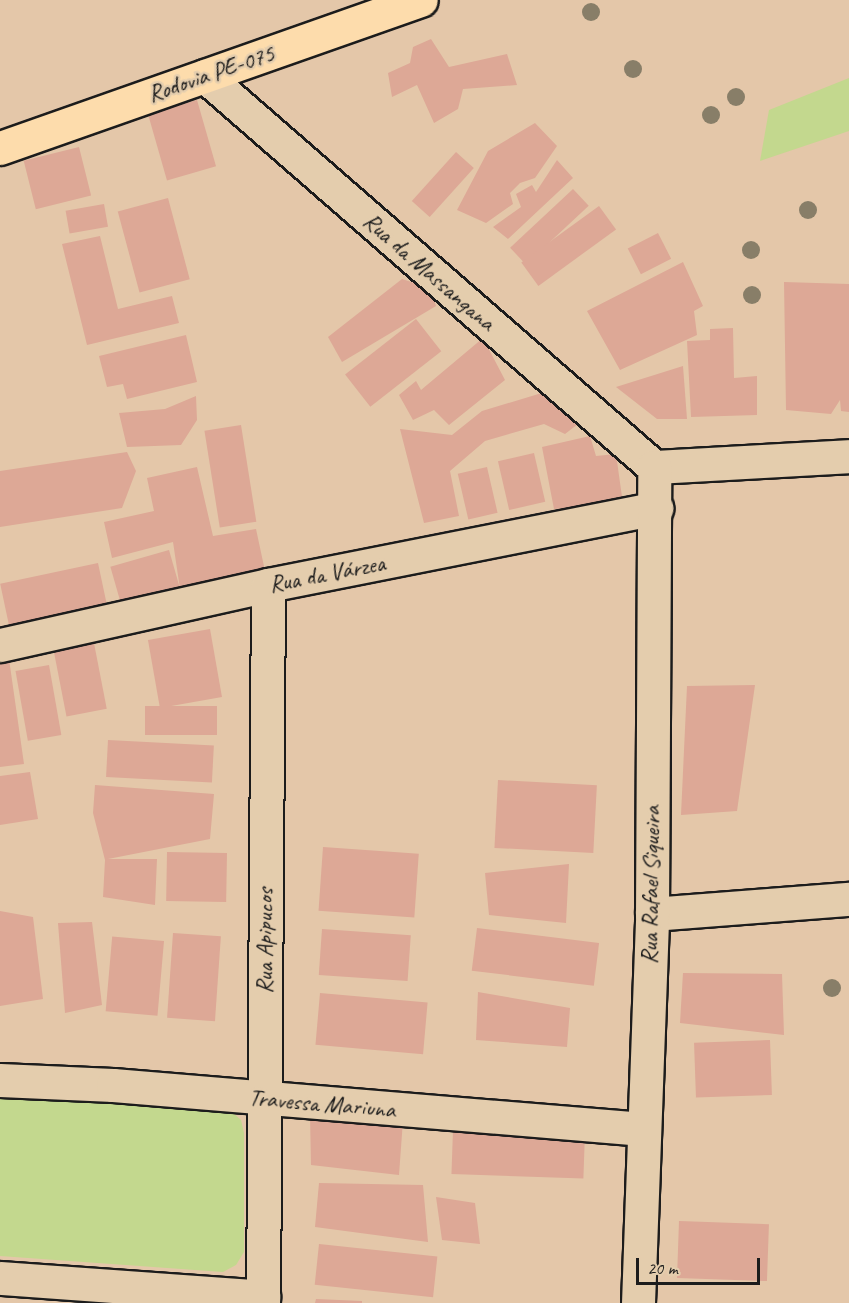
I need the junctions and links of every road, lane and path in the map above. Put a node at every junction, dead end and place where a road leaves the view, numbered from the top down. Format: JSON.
{"nodes":[{"id":1,"x":421,"y":0,"type":"edge"},
{"id":2,"x":205,"y":76,"type":"junction"},
{"id":3,"x":0,"y":148,"type":"edge"},
{"id":4,"x":849,"y":456,"type":"edge"},
{"id":5,"x":654,"y":467,"type":"junction"},
{"id":6,"x":656,"y":508,"type":"junction"},
{"id":7,"x":268,"y":585,"type":"junction"},
{"id":8,"x":0,"y":645,"type":"edge"},
{"id":9,"x":849,"y":899,"type":"edge"},
{"id":10,"x":652,"y":914,"type":"junction"},
{"id":11,"x":0,"y":1080,"type":"edge"},
{"id":12,"x":264,"y":1100,"type":"junction"},
{"id":13,"x":644,"y":1129,"type":"junction"},
{"id":14,"x":0,"y":1278,"type":"edge"},
{"id":15,"x":263,"y":1300,"type":"edge"},
{"id":16,"x":638,"y":1303,"type":"edge"}],
"edges":[{"from":1,"to":2,"type":"main road","name":"Rodovia PE-075"},
{"from":2,"to":3,"type":"main road","name":"Rodovia PE-075"},
{"from":2,"to":5,"type":"street","name":"Rua da Massangana"},
{"from":4,"to":5,"type":"street"},
{"from":5,"to":6,"type":"street","name":"Rua Rafael Siqueira"},
{"from":6,"to":7,"type":"street","name":"Rua da Várzea"},
{"from":6,"to":10,"type":"street","name":"Rua Rafael Siqueira"},
{"from":7,"to":8,"type":"street","name":"Rua da Várzea"},
{"from":7,"to":12,"type":"street","name":"Rua Apipucos"},
{"from":9,"to":10,"type":"street"},
{"from":10,"to":13,"type":"street","name":"Rua Rafael Siqueira"},
{"from":11,"to":12,"type":"street","name":"Travessa Mariuna"},
{"from":12,"to":13,"type":"street","name":"Travessa Mariuna"},
{"from":12,"to":15,"type":"street","name":"Rua Apipucos"},
{"from":13,"to":16,"type":"street","name":"Rua Rafael Siqueira"},
{"from":14,"to":15,"type":"street","name":"Rua Apipucos"}]}
